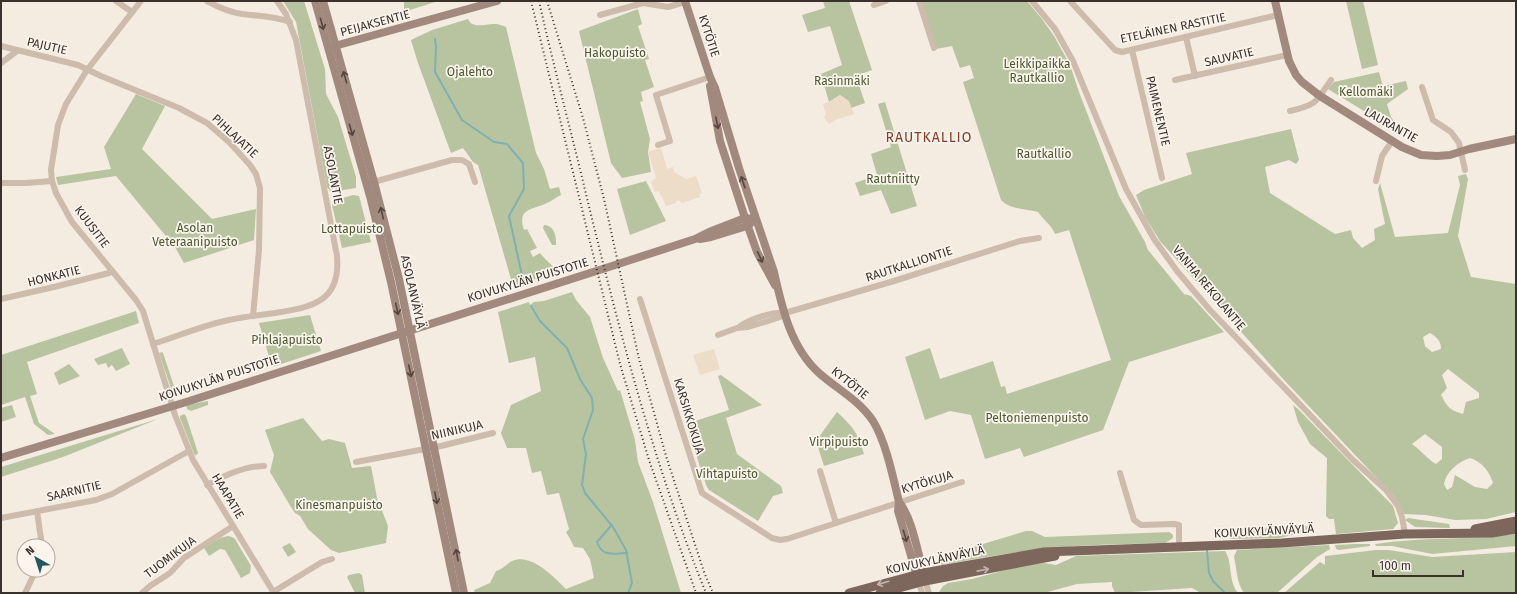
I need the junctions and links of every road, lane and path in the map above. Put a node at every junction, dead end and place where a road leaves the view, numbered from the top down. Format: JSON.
{"nodes":[{"id":1,"x":116,"y":1,"type":"edge"},
{"id":2,"x":141,"y":1,"type":"edge"},
{"id":3,"x":207,"y":1,"type":"edge"},
{"id":4,"x":277,"y":1,"type":"edge"},
{"id":5,"x":315,"y":1,"type":"edge"},
{"id":6,"x":323,"y":1,"type":"edge"},
{"id":7,"x":497,"y":1,"type":"edge"},
{"id":8,"x":684,"y":1,"type":"edge"},
{"id":9,"x":886,"y":1,"type":"edge"},
{"id":10,"x":918,"y":1,"type":"edge"},
{"id":11,"x":1032,"y":1,"type":"edge"},
{"id":12,"x":1070,"y":1,"type":"edge"},
{"id":13,"x":1275,"y":1,"type":"edge"},
{"id":14,"x":874,"y":5,"type":"dead end"},
{"id":15,"x":132,"y":12,"type":"junction"},
{"id":16,"x":600,"y":15,"type":"dead end"},
{"id":17,"x":1278,"y":15,"type":"junction"},
{"id":18,"x":290,"y":22,"type":"junction"},
{"id":19,"x":1186,"y":37,"type":"junction"},
{"id":20,"x":1,"y":46,"type":"edge"},
{"id":21,"x":332,"y":47,"type":"junction"},
{"id":22,"x":934,"y":48,"type":"dead end"},
{"id":23,"x":1132,"y":50,"type":"junction"},
{"id":24,"x":17,"y":51,"type":"junction"},
{"id":25,"x":1287,"y":55,"type":"junction"},
{"id":26,"x":1,"y":63,"type":"edge"},
{"id":27,"x":87,"y":70,"type":"junction"},
{"id":28,"x":1195,"y":76,"type":"junction"},
{"id":29,"x":710,"y":77,"type":"junction"},
{"id":30,"x":1175,"y":80,"type":"dead end"},
{"id":31,"x":1331,"y":80,"type":"dead end"},
{"id":32,"x":1422,"y":88,"type":"dead end"},
{"id":33,"x":1320,"y":96,"type":"junction"},
{"id":34,"x":1290,"y":111,"type":"dead end"},
{"id":35,"x":1516,"y":139,"type":"edge"},
{"id":36,"x":1392,"y":141,"type":"junction"},
{"id":37,"x":658,"y":145,"type":"dead end"},
{"id":38,"x":1461,"y":151,"type":"junction"},
{"id":39,"x":1466,"y":170,"type":"dead end"},
{"id":40,"x":1162,"y":178,"type":"dead end"},
{"id":41,"x":52,"y":181,"type":"junction"},
{"id":42,"x":1376,"y":181,"type":"dead end"},
{"id":43,"x":475,"y":182,"type":"dead end"},
{"id":44,"x":1,"y":183,"type":"edge"},
{"id":45,"x":370,"y":183,"type":"junction"},
{"id":46,"x":755,"y":219,"type":"junction"},
{"id":47,"x":746,"y":222,"type":"junction"},
{"id":48,"x":1039,"y":238,"type":"dead end"},
{"id":49,"x":112,"y":271,"type":"junction"},
{"id":50,"x":777,"y":287,"type":"junction"},
{"id":51,"x":1,"y":299,"type":"edge"},
{"id":52,"x":640,"y":299,"type":"dead end"},
{"id":53,"x":785,"y":313,"type":"junction"},
{"id":54,"x":253,"y":316,"type":"junction"},
{"id":55,"x":405,"y":331,"type":"junction"},
{"id":56,"x":718,"y":334,"type":"dead end"},
{"id":57,"x":153,"y":344,"type":"junction"},
{"id":58,"x":172,"y":406,"type":"junction"},
{"id":59,"x":493,"y":433,"type":"dead end"},
{"id":60,"x":430,"y":447,"type":"junction"},
{"id":61,"x":190,"y":451,"type":"junction"},
{"id":62,"x":1,"y":458,"type":"edge"},
{"id":63,"x":356,"y":462,"type":"dead end"},
{"id":64,"x":264,"y":466,"type":"dead end"},
{"id":65,"x":820,"y":471,"type":"dead end"},
{"id":66,"x":1120,"y":473,"type":"dead end"},
{"id":67,"x":962,"y":482,"type":"dead end"},
{"id":68,"x":207,"y":485,"type":"junction"},
{"id":69,"x":899,"y":502,"type":"junction"},
{"id":70,"x":37,"y":511,"type":"junction"},
{"id":71,"x":1,"y":518,"type":"edge"},
{"id":72,"x":1516,"y":521,"type":"edge"},
{"id":73,"x":836,"y":523,"type":"junction"},
{"id":74,"x":233,"y":526,"type":"junction"},
{"id":75,"x":1516,"y":530,"type":"edge"},
{"id":76,"x":1456,"y":533,"type":"junction"},
{"id":77,"x":1405,"y":534,"type":"junction"},
{"id":78,"x":41,"y":538,"type":"edge"},
{"id":79,"x":1179,"y":546,"type":"junction"},
{"id":80,"x":332,"y":559,"type":"dead end"},
{"id":81,"x":32,"y":578,"type":"edge"},
{"id":82,"x":921,"y":578,"type":"junction"},
{"id":83,"x":25,"y":593,"type":"edge"},
{"id":84,"x":142,"y":593,"type":"edge"},
{"id":85,"x":274,"y":593,"type":"edge"},
{"id":86,"x":456,"y":593,"type":"edge"},
{"id":87,"x":464,"y":593,"type":"edge"},
{"id":88,"x":849,"y":593,"type":"edge"},
{"id":89,"x":880,"y":593,"type":"edge"},
{"id":90,"x":922,"y":593,"type":"edge"},
{"id":91,"x":929,"y":593,"type":"edge"}],
"edges":[{"from":1,"to":15,"type":"street"},
{"from":2,"to":15,"type":"street","name":"KUUSITIE"},
{"from":3,"to":18,"type":"street"},
{"from":4,"to":18,"type":"street","name":"ASOLANTIE"},
{"from":5,"to":21,"type":"street","name":"ASOLANVÄYLÄ","one_way":true},
{"from":6,"to":21,"type":"street","name":"ASOLANVÄYLÄ"},
{"from":7,"to":21,"type":"street","name":"PEIJAKSENTIE"},
{"from":8,"to":16,"type":"street"},
{"from":8,"to":29,"type":"street","name":"KYTÖTIE"},
{"from":9,"to":14,"type":"street"},
{"from":10,"to":22,"type":"street"},
{"from":11,"to":77,"type":"street","name":"VANHA REKOLANTIE"},
{"from":12,"to":23,"type":"street","name":"ETELÄINEN RASTITIE"},
{"from":13,"to":17,"type":"street","name":"LAURANTIE"},
{"from":15,"to":27,"type":"street","name":"KUUSITIE"},
{"from":17,"to":19,"type":"street","name":"ETELÄINEN RASTITIE"},
{"from":17,"to":25,"type":"street","name":"LAURANTIE"},
{"from":18,"to":54,"type":"street","name":"ASOLANTIE"},
{"from":19,"to":23,"type":"street","name":"ETELÄINEN RASTITIE"},
{"from":19,"to":28,"type":"street"},
{"from":20,"to":24,"type":"street","name":"PAJUTIE"},
{"from":21,"to":45,"type":"street","name":"ASOLANVÄYLÄ"},
{"from":23,"to":40,"type":"street","name":"PAIMENENTIE"},
{"from":24,"to":26,"type":"street"},
{"from":24,"to":27,"type":"street","name":"PAJUTIE"},
{"from":25,"to":28,"type":"street","name":"SAUVATIE"},
{"from":25,"to":33,"type":"street","name":"LAURANTIE"},
{"from":27,"to":41,"type":"street","name":"KUUSITIE"},
{"from":27,"to":54,"type":"street","name":"PIHLAJATIE"},
{"from":28,"to":30,"type":"street","name":"SAUVATIE"},
{"from":29,"to":37,"type":"street"},
{"from":46,"to":29,"type":"street","name":"KYTÖTIE","one_way":true},
{"from":29,"to":47,"type":"street","name":"KYTÖTIE","one_way":true},
{"from":31,"to":33,"type":"street"},
{"from":32,"to":38,"type":"street"},
{"from":33,"to":34,"type":"street"},
{"from":33,"to":36,"type":"street","name":"LAURANTIE"},
{"from":35,"to":38,"type":"street","name":"LAURANTIE"},
{"from":36,"to":38,"type":"street","name":"LAURANTIE"},
{"from":36,"to":42,"type":"street"},
{"from":38,"to":39,"type":"street"},
{"from":41,"to":44,"type":"street"},
{"from":41,"to":49,"type":"street","name":"KUUSITIE"},
{"from":43,"to":45,"type":"street"},
{"from":45,"to":55,"type":"street","name":"ASOLANVÄYLÄ"},
{"from":46,"to":47,"type":"street","name":"KOIVUKYLÄN PUISTOTIE"},
{"from":46,"to":50,"type":"street","name":"KYTÖTIE"},
{"from":47,"to":50,"type":"street","name":"KYTÖTIE","one_way":true},
{"from":47,"to":55,"type":"street","name":"KOIVUKYLÄN PUISTOTIE"},
{"from":48,"to":53,"type":"street","name":"RAUTKALLIONTIE"},
{"from":49,"to":51,"type":"street","name":"HONKATIE"},
{"from":49,"to":57,"type":"street","name":"KUUSITIE"},
{"from":50,"to":53,"type":"street","name":"KYTÖTIE"},
{"from":52,"to":73,"type":"street","name":"KARSIKKOKUJA"},
{"from":53,"to":56,"type":"street","name":"RAUTKALLIONTIE"},
{"from":53,"to":69,"type":"street","name":"KYTÖTIE"},
{"from":54,"to":57,"type":"street","name":"ASOLANTIE"},
{"from":55,"to":58,"type":"street","name":"KOIVUKYLÄN PUISTOTIE"},
{"from":55,"to":60,"type":"street","name":"ASOLANVÄYLÄ"},
{"from":57,"to":58,"type":"street","name":"KUUSITIE"},
{"from":58,"to":61,"type":"street","name":"HAAPATIE"},
{"from":58,"to":62,"type":"street","name":"KOIVUKYLÄN PUISTOTIE"},
{"from":59,"to":60,"type":"street","name":"NIINIKUJA"},
{"from":60,"to":63,"type":"street","name":"NIINIKUJA"},
{"from":60,"to":86,"type":"street","name":"ASOLANVÄYLÄ","one_way":true},
{"from":87,"to":60,"type":"street","name":"ASOLANVÄYLÄ","one_way":true},
{"from":61,"to":68,"type":"street","name":"HAAPATIE"},
{"from":61,"to":70,"type":"street","name":"SAARNITIE"},
{"from":64,"to":68,"type":"street"},
{"from":65,"to":73,"type":"street"},
{"from":66,"to":79,"type":"street"},
{"from":67,"to":69,"type":"street","name":"KYTÖKUJA"},
{"from":68,"to":74,"type":"street","name":"HAAPATIE"},
{"from":69,"to":73,"type":"street","name":"KARSIKKOKUJA"},
{"from":69,"to":82,"type":"street","name":"KYTÖTIE"},
{"from":70,"to":71,"type":"street","name":"SAARNITIE"},
{"from":70,"to":78,"type":"street"},
{"from":72,"to":76,"type":"main road","name":"KOIVUKYLÄNVÄYLÄ"},
{"from":74,"to":84,"type":"street","name":"TUOMIKUJA"},
{"from":74,"to":85,"type":"street","name":"HAAPATIE"},
{"from":75,"to":76,"type":"main road","name":"KOIVUKYLÄNVÄYLÄ"},
{"from":76,"to":77,"type":"main road","name":"KOIVUKYLÄNVÄYLÄ"},
{"from":77,"to":79,"type":"main road","name":"KOIVUKYLÄNVÄYLÄ"},
{"from":79,"to":82,"type":"main road","name":"KOIVUKYLÄNVÄYLÄ"},
{"from":80,"to":85,"type":"street"},
{"from":81,"to":83,"type":"street"},
{"from":82,"to":88,"type":"main road","name":"KOIVUKYLÄNVÄYLÄ","one_way":true},
{"from":82,"to":89,"type":"main road","name":"KOIVUKYLÄNVÄYLÄ"},
{"from":82,"to":90,"type":"street"},
{"from":82,"to":91,"type":"street"}]}
